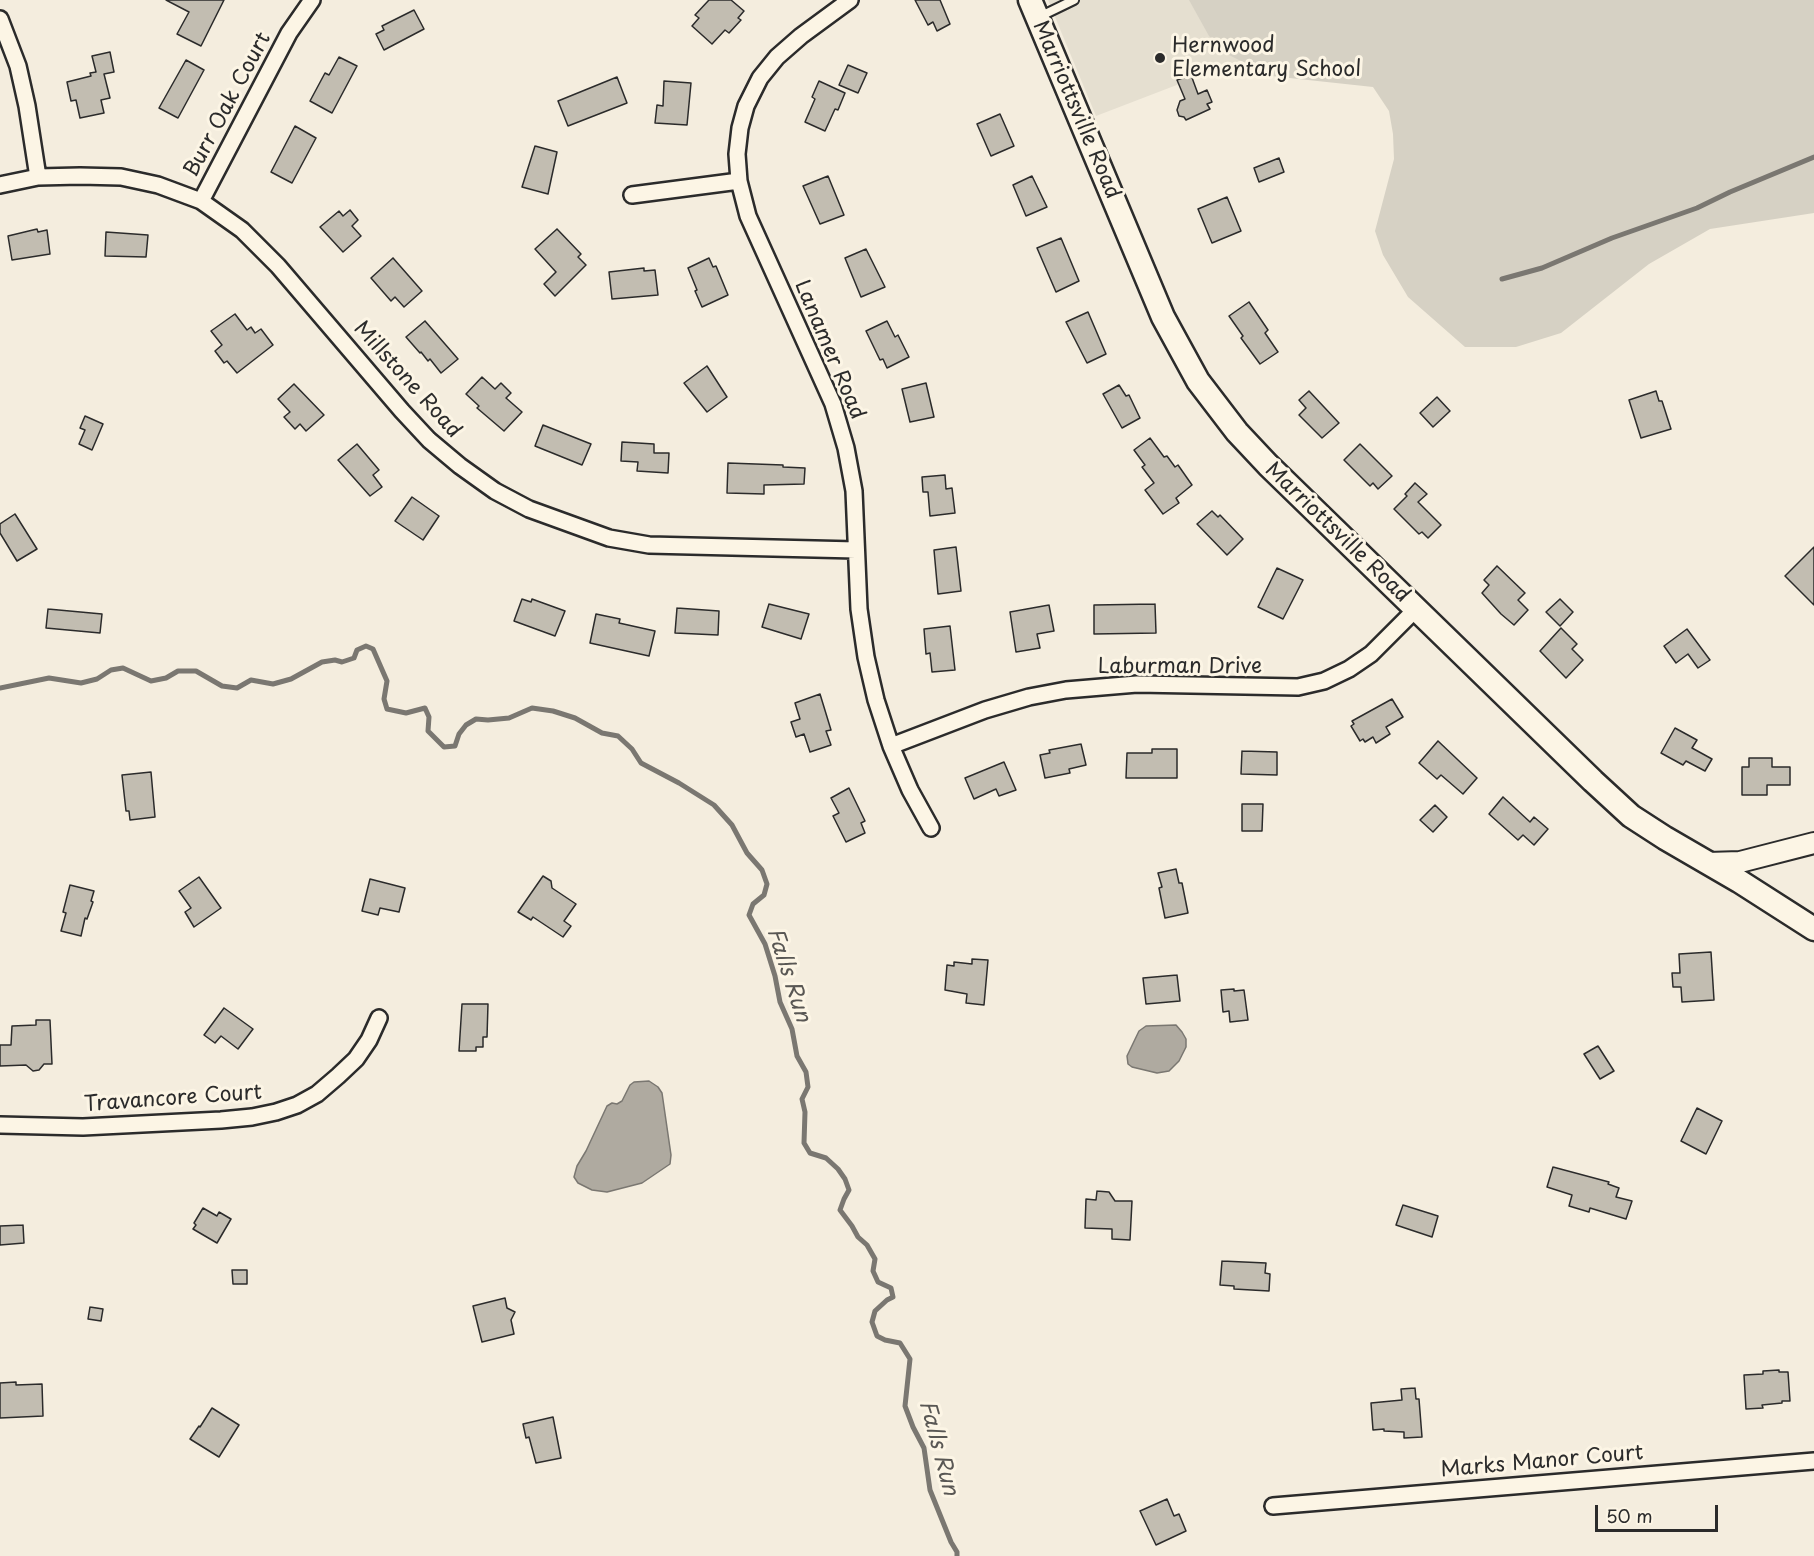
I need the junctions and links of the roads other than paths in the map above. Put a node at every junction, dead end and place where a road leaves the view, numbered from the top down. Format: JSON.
{"nodes":[{"id":1,"x":312,"y":0,"type":"edge"},
{"id":2,"x":850,"y":0,"type":"edge"},
{"id":3,"x":1074,"y":0,"type":"edge"},
{"id":4,"x":1034,"y":9,"type":"edge"},
{"id":5,"x":0,"y":19,"type":"edge"},
{"id":6,"x":38,"y":177,"type":"junction"},
{"id":7,"x":739,"y":181,"type":"junction"},
{"id":8,"x":0,"y":185,"type":"edge"},
{"id":9,"x":632,"y":195,"type":"dead end"},
{"id":10,"x":201,"y":201,"type":"junction"},
{"id":11,"x":856,"y":550,"type":"junction"},
{"id":12,"x":1416,"y":609,"type":"junction"},
{"id":13,"x":891,"y":746,"type":"junction"},
{"id":14,"x":931,"y":828,"type":"dead end"},
{"id":15,"x":1814,"y":843,"type":"edge"},
{"id":16,"x":1708,"y":862,"type":"junction"},
{"id":17,"x":1814,"y":929,"type":"edge"},
{"id":18,"x":379,"y":1018,"type":"dead end"},
{"id":19,"x":0,"y":1125,"type":"edge"},
{"id":20,"x":1814,"y":1461,"type":"edge"},
{"id":21,"x":1273,"y":1506,"type":"dead end"}],
"edges":[{"from":1,"to":10,"type":"street","name":"Burr Oak Court"},
{"from":2,"to":7,"type":"street","name":"Lanamer Road"},
{"from":3,"to":4,"type":"lane"},
{"from":4,"to":12,"type":"main road","name":"Marriottsville Road"},
{"from":5,"to":6,"type":"street"},
{"from":6,"to":8,"type":"street","name":"Millstone Road"},
{"from":6,"to":10,"type":"street","name":"Millstone Road"},
{"from":7,"to":9,"type":"street"},
{"from":7,"to":11,"type":"street","name":"Lanamer Road"},
{"from":10,"to":11,"type":"street","name":"Millstone Road"},
{"from":11,"to":13,"type":"street","name":"Lanamer Road"},
{"from":12,"to":13,"type":"street","name":"Laburman Drive"},
{"from":12,"to":16,"type":"main road","name":"Marriottsville Road"},
{"from":13,"to":14,"type":"street","name":"Lanamer Road"},
{"from":15,"to":16,"type":"street"},
{"from":16,"to":17,"type":"main road","name":"Marriottsville Road"},
{"from":18,"to":19,"type":"street","name":"Travancore Court"},
{"from":20,"to":21,"type":"street","name":"Marks Manor Court"}]}
